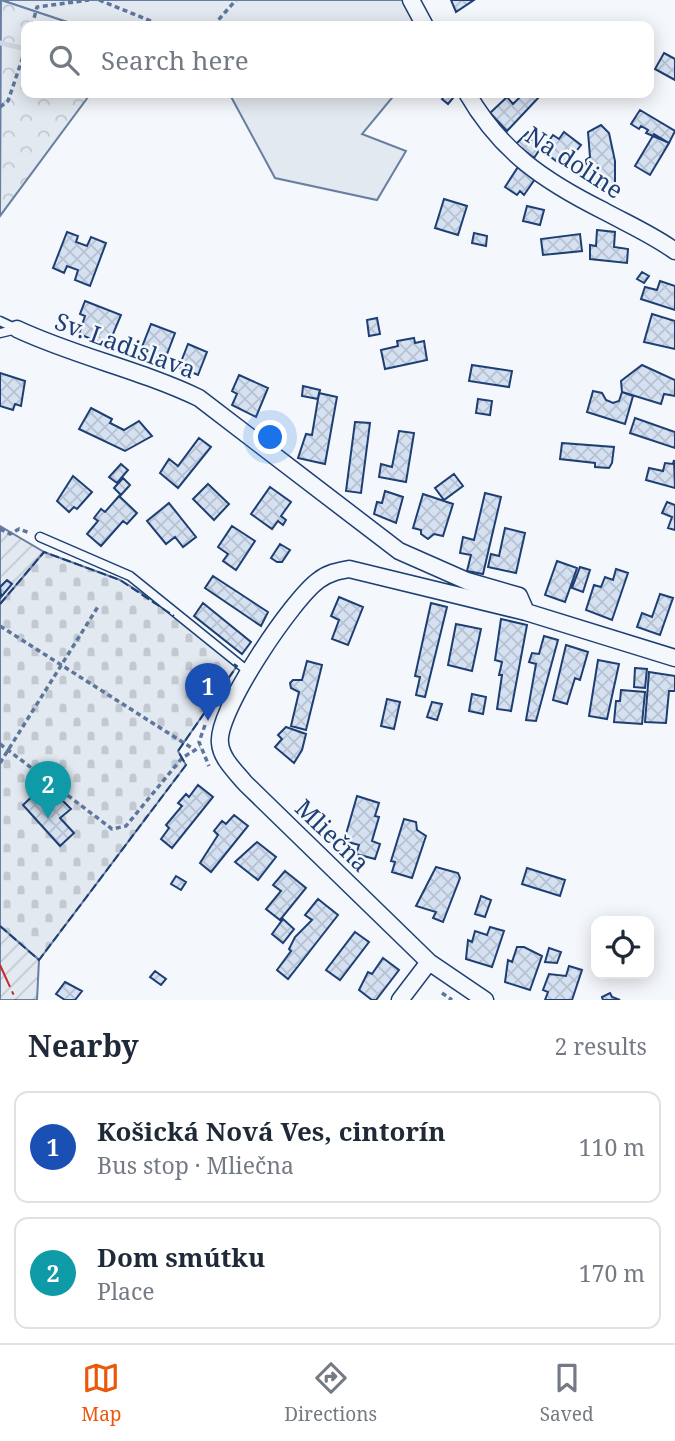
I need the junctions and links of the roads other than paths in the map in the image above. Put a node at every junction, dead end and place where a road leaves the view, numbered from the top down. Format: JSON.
{"nodes":[{"id":1,"x":411,"y":0,"type":"edge"},
{"id":2,"x":422,"y":21,"type":"edge"},
{"id":3,"x":470,"y":98,"type":"edge"},
{"id":4,"x":675,"y":251,"type":"edge"},
{"id":5,"x":0,"y":321,"type":"edge"},
{"id":6,"x":18,"y":329,"type":"junction"},
{"id":7,"x":0,"y":332,"type":"edge"},
{"id":8,"x":40,"y":537,"type":"road end"},
{"id":9,"x":526,"y":612,"type":"junction"},
{"id":10,"x":675,"y":658,"type":"edge"},
{"id":11,"x":249,"y":673,"type":"junction"},
{"id":12,"x":429,"y":962,"type":"junction"},
{"id":13,"x":400,"y":1000,"type":"edge"},
{"id":14,"x":485,"y":1000,"type":"edge"}],
"edges":[{"from":1,"to":2,"type":"street"},
{"from":3,"to":4,"type":"street","name":"Na doline"},
{"from":5,"to":6,"type":"lane"},
{"from":6,"to":7,"type":"lane"},
{"from":6,"to":9,"type":"street","name":"Sv. Ladislava"},
{"from":8,"to":11,"type":"lane"},
{"from":9,"to":10,"type":"street","name":"Sv. Ladislava"},
{"from":9,"to":11,"type":"street","name":"Sv. Ladislava"},
{"from":11,"to":12,"type":"street","name":"Mliečna"},
{"from":12,"to":13,"type":"street"},
{"from":12,"to":14,"type":"street","name":"Mliečna"}]}
